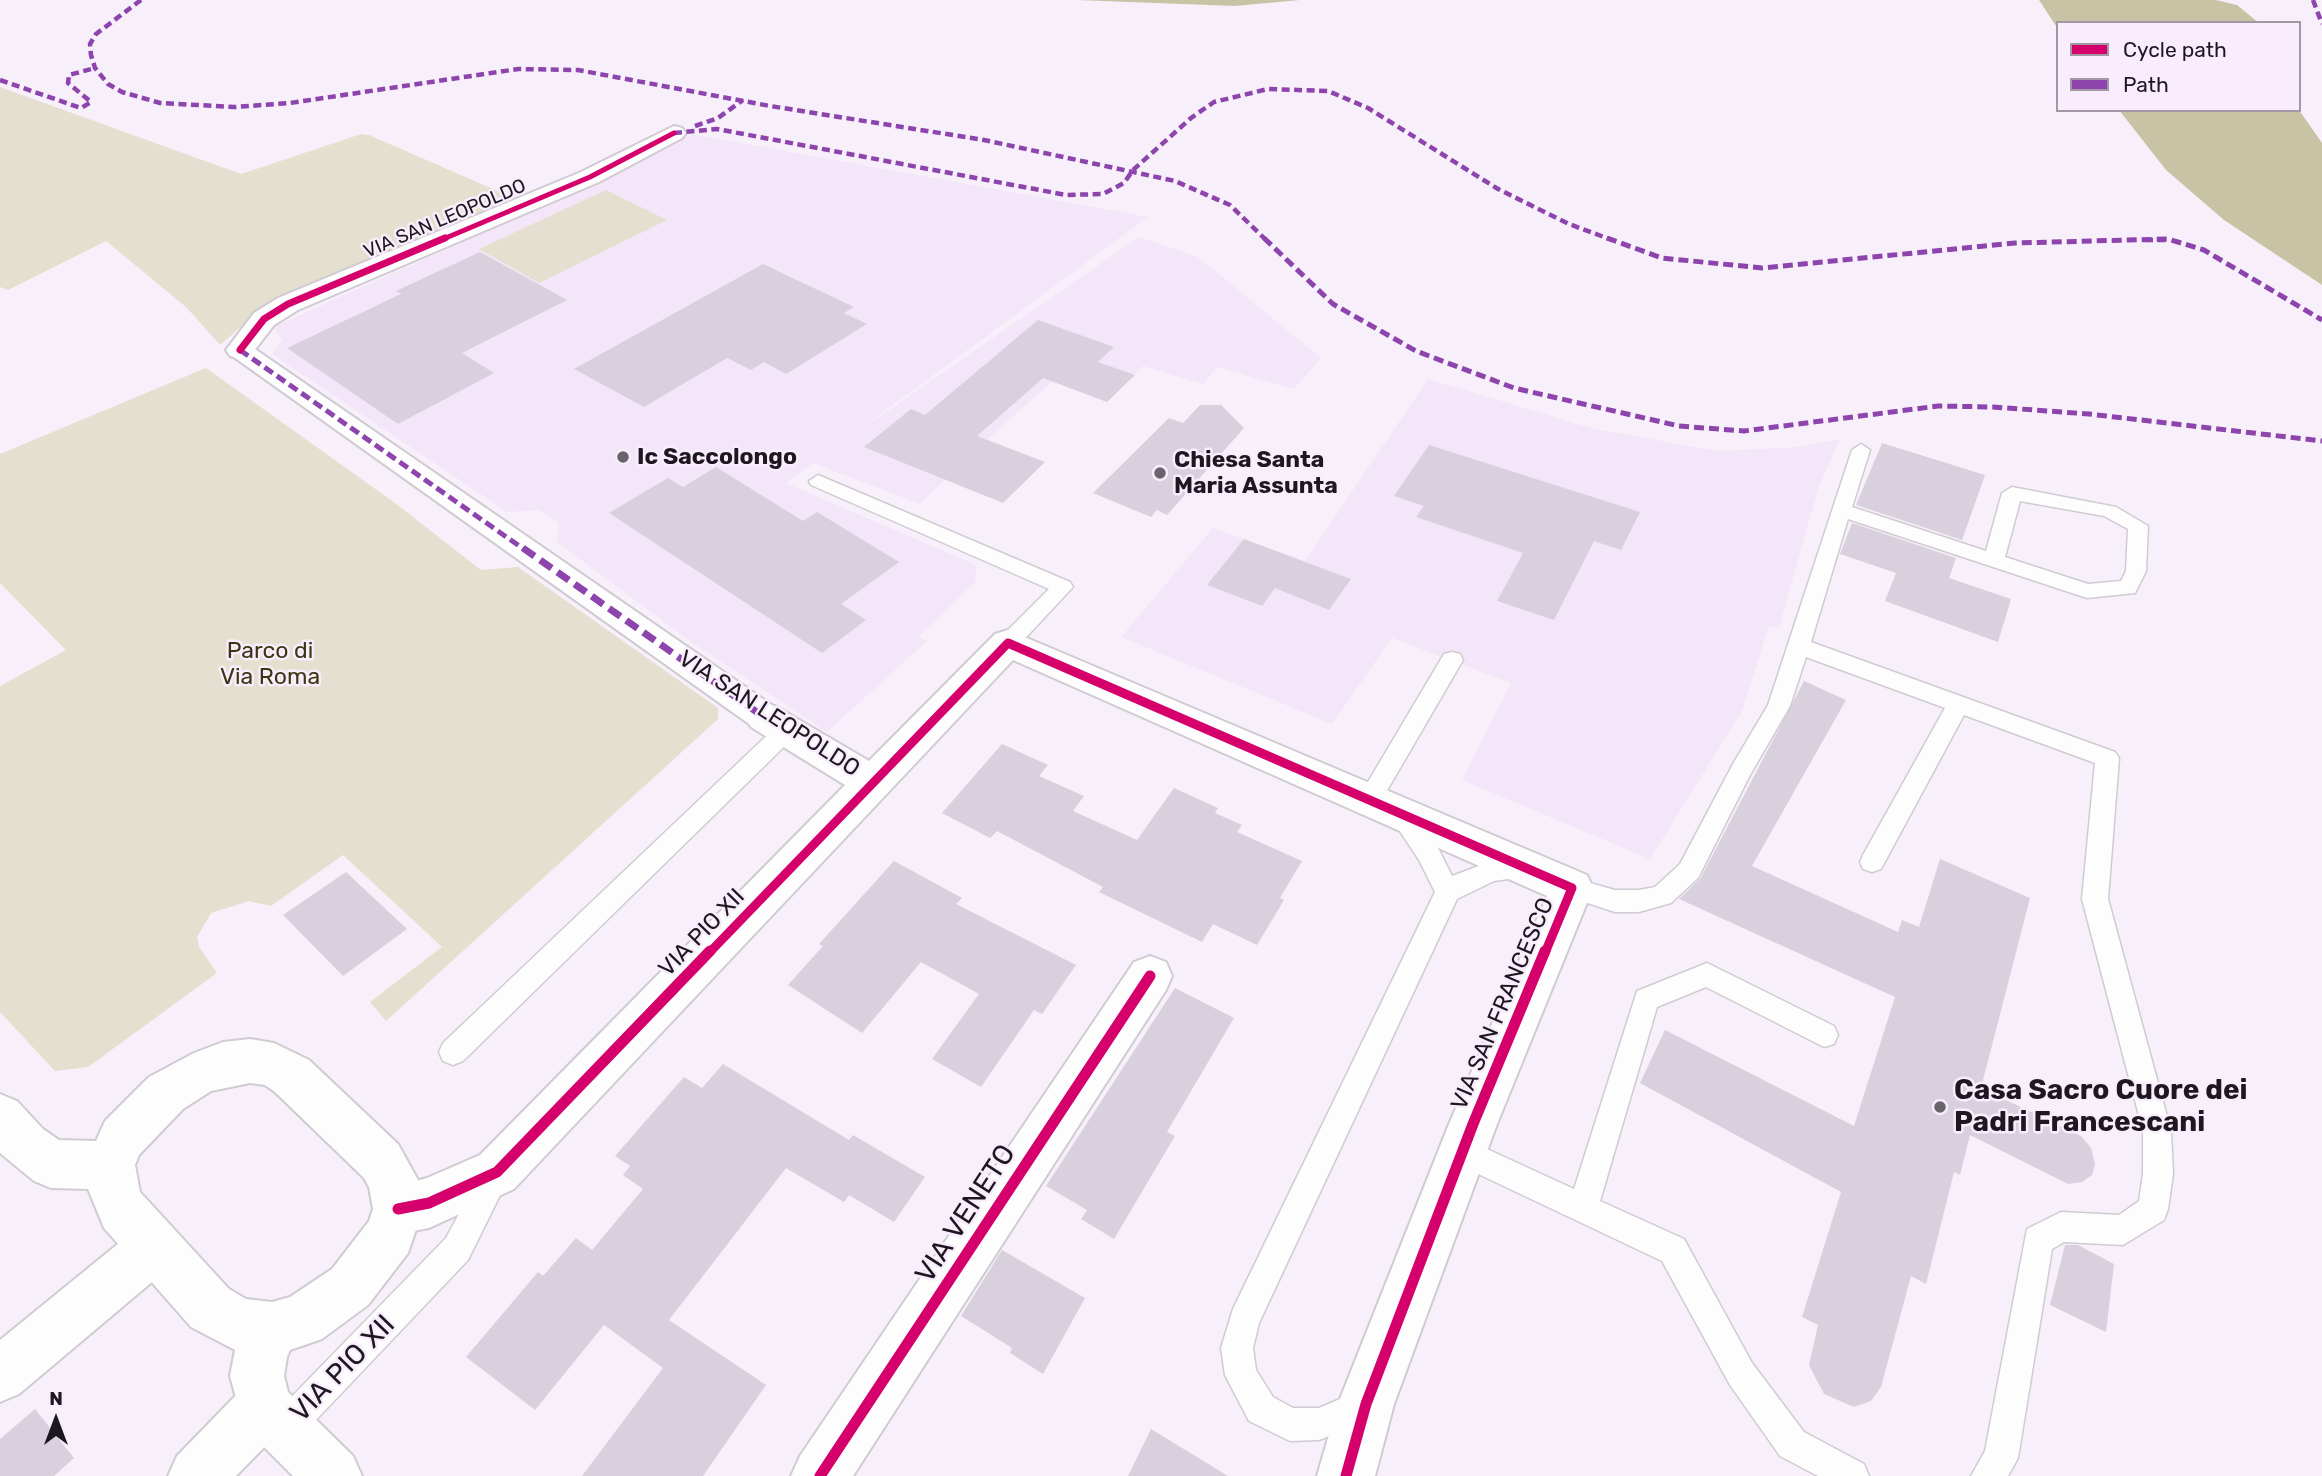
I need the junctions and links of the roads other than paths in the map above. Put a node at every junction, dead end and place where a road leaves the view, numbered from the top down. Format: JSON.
{"nodes":[{"id":1,"x":674,"y":133,"type":"dead end"},
{"id":2,"x":240,"y":350,"type":"joint"},
{"id":3,"x":1861,"y":450,"type":"dead end"},
{"id":4,"x":818,"y":481,"type":"dead end"},
{"id":5,"x":1842,"y":510,"type":"junction"},
{"id":6,"x":1994,"y":560,"type":"junction"},
{"id":7,"x":1008,"y":643,"type":"junction"},
{"id":8,"x":1799,"y":646,"type":"junction"},
{"id":9,"x":1452,"y":660,"type":"dead end"},
{"id":10,"x":1957,"y":706,"type":"junction"},
{"id":11,"x":775,"y":723,"type":"junction"},
{"id":12,"x":873,"y":781,"type":"junction"},
{"id":13,"x":1383,"y":804,"type":"junction"},
{"id":14,"x":1872,"y":862,"type":"dead end"},
{"id":15,"x":1528,"y":868,"type":"junction"},
{"id":16,"x":1572,"y":888,"type":"junction"},
{"id":17,"x":1448,"y":892,"type":"junction"},
{"id":18,"x":1150,"y":976,"type":"dead end"},
{"id":19,"x":1824,"y":1035,"type":"dead end"},
{"id":20,"x":453,"y":1052,"type":"dead end"},
{"id":21,"x":0,"y":1117,"type":"edge"},
{"id":22,"x":1463,"y":1152,"type":"junction"},
{"id":23,"x":110,"y":1165,"type":"junction"},
{"id":24,"x":497,"y":1172,"type":"junction"},
{"id":25,"x":1583,"y":1208,"type":"junction"},
{"id":26,"x":398,"y":1209,"type":"junction"},
{"id":27,"x":153,"y":1248,"type":"junction"},
{"id":28,"x":272,"y":1329,"type":"junction"},
{"id":29,"x":0,"y":1375,"type":"edge"},
{"id":30,"x":1366,"y":1404,"type":"junction"},
{"id":31,"x":274,"y":1419,"type":"junction"},
{"id":32,"x":197,"y":1476,"type":"edge"},
{"id":33,"x":334,"y":1476,"type":"edge"},
{"id":34,"x":820,"y":1476,"type":"edge"},
{"id":35,"x":1346,"y":1476,"type":"edge"},
{"id":36,"x":1852,"y":1476,"type":"edge"},
{"id":37,"x":1988,"y":1476,"type":"edge"}],
"edges":[{"from":1,"to":2,"type":"street","name":"VIA SAN LEOPOLDO"},
{"from":2,"to":11,"type":"street","name":"VIA SAN LEOPOLDO"},
{"from":3,"to":5,"type":"lane"},
{"from":4,"to":7,"type":"lane","name":"VIA PIO XII"},
{"from":5,"to":6,"type":"lane"},
{"from":5,"to":8,"type":"lane"},
{"from":6,"to":6,"type":"lane"},
{"from":7,"to":12,"type":"street","name":"VIA PIO XII"},
{"from":7,"to":13,"type":"street","name":"VIA SAN FRANCESCO"},
{"from":8,"to":10,"type":"lane"},
{"from":8,"to":16,"type":"lane"},
{"from":9,"to":13,"type":"lane"},
{"from":10,"to":14,"type":"lane"},
{"from":10,"to":37,"type":"lane"},
{"from":11,"to":12,"type":"street","name":"VIA SAN LEOPOLDO"},
{"from":11,"to":20,"type":"lane"},
{"from":12,"to":24,"type":"street","name":"VIA PIO XII"},
{"from":13,"to":15,"type":"street","name":"VIA SAN FRANCESCO"},
{"from":13,"to":17,"type":"lane"},
{"from":15,"to":16,"type":"street","name":"VIA SAN FRANCESCO"},
{"from":15,"to":17,"type":"lane"},
{"from":16,"to":22,"type":"street","name":"VIA SAN FRANCESCO"},
{"from":17,"to":30,"type":"lane"},
{"from":18,"to":34,"type":"street","name":"VIA VENETO"},
{"from":19,"to":25,"type":"lane"},
{"from":21,"to":23,"type":"street"},
{"from":22,"to":25,"type":"lane"},
{"from":22,"to":30,"type":"street","name":"VIA SAN FRANCESCO"},
{"from":23,"to":26,"type":"street"},
{"from":23,"to":27,"type":"street"},
{"from":24,"to":26,"type":"street","name":"VIA PIO XII"},
{"from":24,"to":31,"type":"lane","name":"VIA PIO XII"},
{"from":25,"to":36,"type":"lane"},
{"from":26,"to":28,"type":"street"},
{"from":27,"to":28,"type":"street"},
{"from":27,"to":29,"type":"street"},
{"from":28,"to":31,"type":"street"},
{"from":30,"to":35,"type":"street","name":"VIA SAN FRANCESCO"},
{"from":31,"to":32,"type":"street"},
{"from":31,"to":33,"type":"street"}]}
